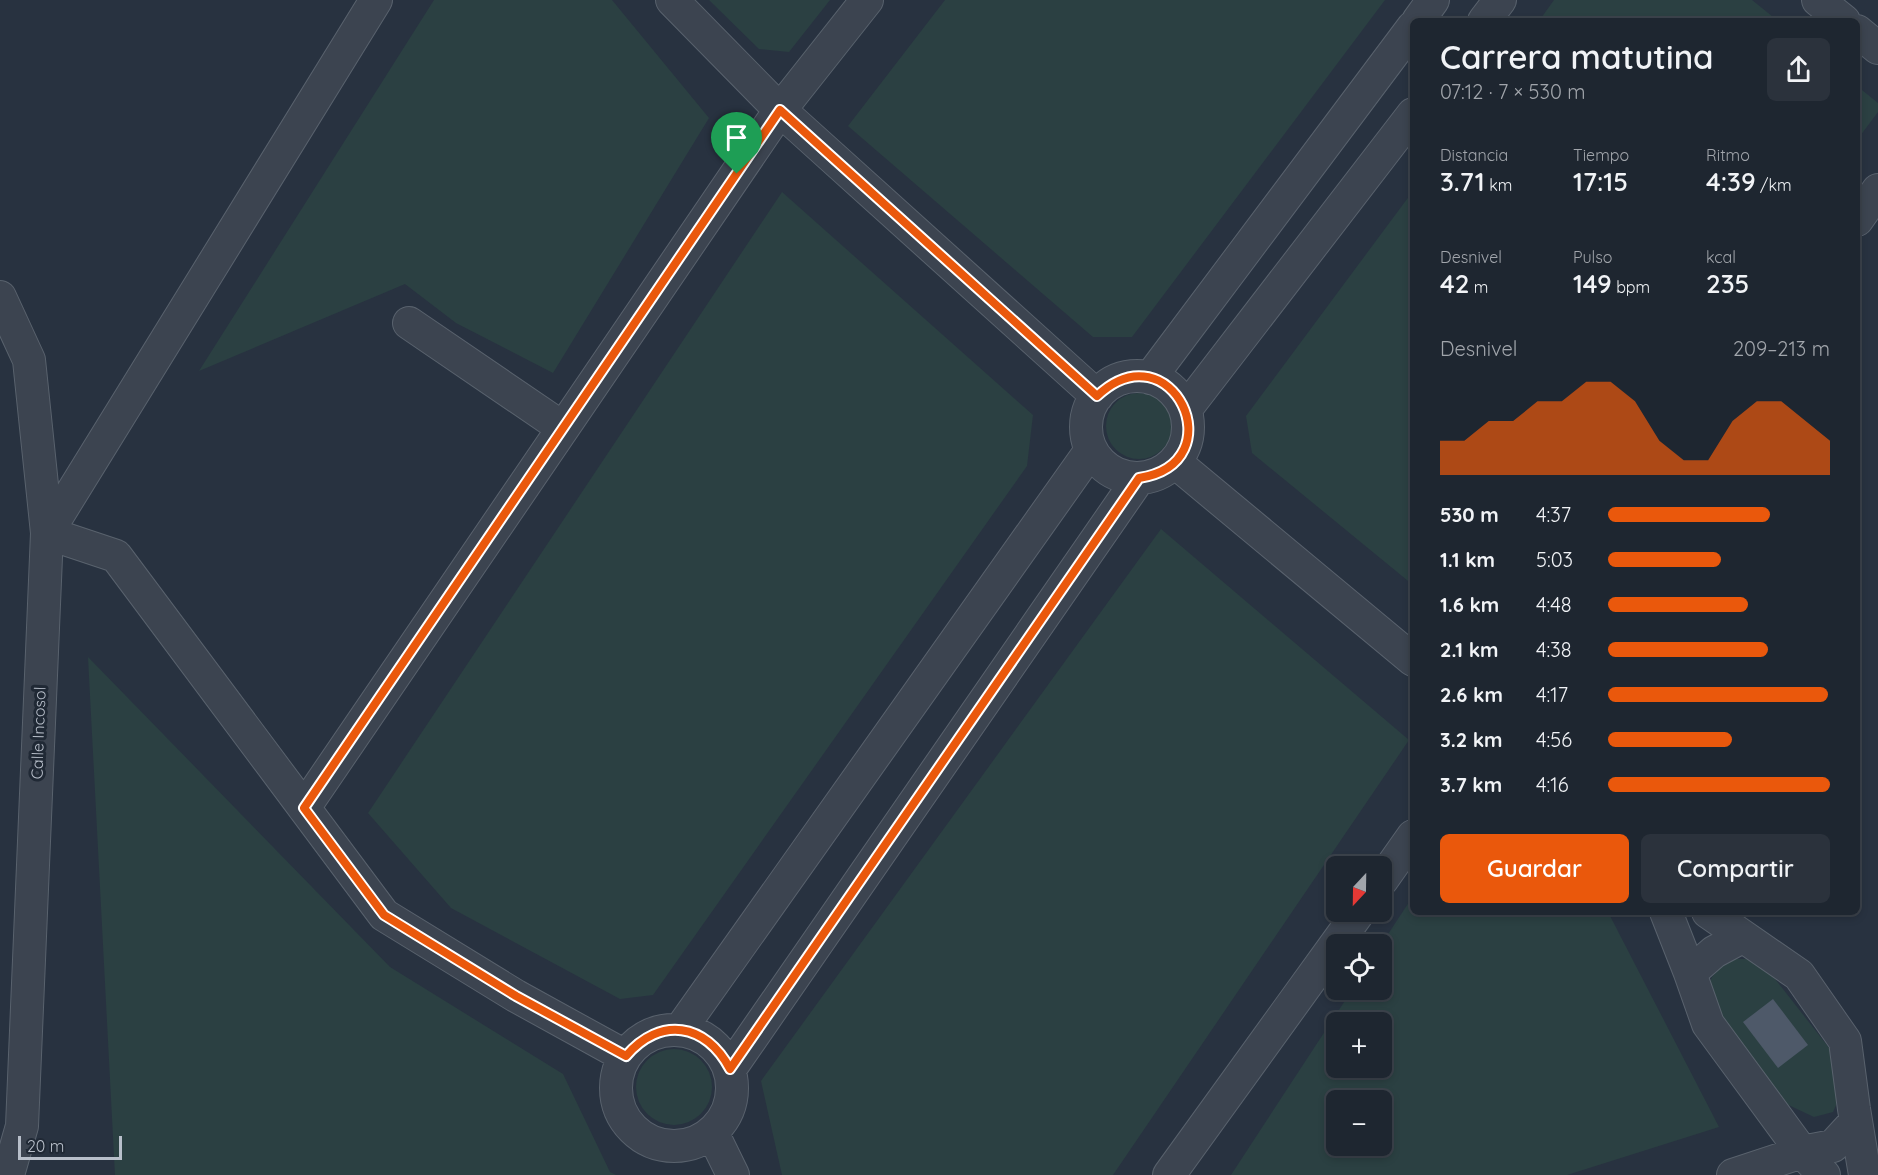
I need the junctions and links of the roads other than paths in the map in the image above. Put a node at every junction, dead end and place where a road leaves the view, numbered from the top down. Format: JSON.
{"nodes":[{"id":1,"x":376,"y":0,"type":"edge"},
{"id":2,"x":672,"y":0,"type":"edge"},
{"id":3,"x":867,"y":0,"type":"edge"},
{"id":4,"x":1433,"y":0,"type":"edge"},
{"id":5,"x":1500,"y":0,"type":"edge"},
{"id":6,"x":1818,"y":0,"type":"edge"},
{"id":7,"x":1420,"y":18,"type":"edge"},
{"id":8,"x":1486,"y":18,"type":"edge"},
{"id":9,"x":1840,"y":18,"type":"edge"},
{"id":10,"x":1410,"y":31,"type":"edge"},
{"id":11,"x":1860,"y":33,"type":"edge"},
{"id":12,"x":1878,"y":48,"type":"edge"},
{"id":13,"x":780,"y":110,"type":"junction"},
{"id":14,"x":1410,"y":118,"type":"edge"},
{"id":15,"x":1878,"y":190,"type":"edge"},
{"id":16,"x":1860,"y":215,"type":"edge"},
{"id":17,"x":0,"y":297,"type":"edge"},
{"id":18,"x":409,"y":323,"type":"dead end"},
{"id":19,"x":1150,"y":378,"type":"junction"},
{"id":20,"x":1097,"y":396,"type":"junction"},
{"id":21,"x":1185,"y":410,"type":"junction"},
{"id":22,"x":563,"y":428,"type":"junction"},
{"id":23,"x":1091,"y":450,"type":"junction"},
{"id":24,"x":1175,"y":462,"type":"junction"},
{"id":25,"x":1139,"y":478,"type":"junction"},
{"id":26,"x":47,"y":533,"type":"junction"},
{"id":27,"x":1410,"y":658,"type":"edge"},
{"id":28,"x":304,"y":808,"type":"junction"},
{"id":29,"x":1410,"y":840,"type":"edge"},
{"id":30,"x":1392,"y":866,"type":"edge"},
{"id":31,"x":1667,"y":915,"type":"edge"},
{"id":32,"x":1712,"y":915,"type":"edge"},
{"id":33,"x":1352,"y":922,"type":"edge"},
{"id":34,"x":1742,"y":937,"type":"junction"},
{"id":35,"x":1690,"y":973,"type":"junction"},
{"id":36,"x":680,"y":1030,"type":"junction"},
{"id":37,"x":626,"y":1056,"type":"junction"},
{"id":38,"x":730,"y":1069,"type":"junction"},
{"id":39,"x":1856,"y":1121,"type":"junction"},
{"id":40,"x":712,"y":1132,"type":"junction"},
{"id":41,"x":1802,"y":1152,"type":"junction"},
{"id":42,"x":8,"y":1175,"type":"edge"},
{"id":43,"x":733,"y":1175,"type":"edge"},
{"id":44,"x":1169,"y":1175,"type":"edge"},
{"id":45,"x":1733,"y":1175,"type":"edge"},
{"id":46,"x":1824,"y":1175,"type":"edge"},
{"id":47,"x":1865,"y":1175,"type":"edge"}],
"edges":[{"from":1,"to":26,"type":"street"},
{"from":2,"to":13,"type":"street"},
{"from":3,"to":13,"type":"street"},
{"from":4,"to":7,"type":"street"},
{"from":5,"to":8,"type":"street"},
{"from":6,"to":9,"type":"street"},
{"from":10,"to":19,"type":"street"},
{"from":11,"to":12,"type":"street"},
{"from":13,"to":20,"type":"street"},
{"from":13,"to":22,"type":"street"},
{"from":14,"to":21,"type":"street"},
{"from":15,"to":16,"type":"street"},
{"from":17,"to":26,"type":"street","name":"Calle Incosol"},
{"from":18,"to":22,"type":"street"},
{"from":19,"to":20,"type":"street"},
{"from":19,"to":21,"type":"street"},
{"from":20,"to":23,"type":"street"},
{"from":21,"to":24,"type":"street"},
{"from":22,"to":28,"type":"street"},
{"from":23,"to":25,"type":"street"},
{"from":23,"to":36,"type":"street"},
{"from":24,"to":25,"type":"street"},
{"from":24,"to":27,"type":"street"},
{"from":25,"to":38,"type":"street"},
{"from":26,"to":28,"type":"street"},
{"from":26,"to":42,"type":"street","name":"Calle Incosol"},
{"from":28,"to":37,"type":"street"},
{"from":29,"to":30,"type":"street"},
{"from":31,"to":35,"type":"street"},
{"from":32,"to":34,"type":"street"},
{"from":33,"to":44,"type":"street"},
{"from":34,"to":35,"type":"street"},
{"from":34,"to":39,"type":"street"},
{"from":35,"to":41,"type":"street"},
{"from":36,"to":37,"type":"street"},
{"from":36,"to":38,"type":"street"},
{"from":37,"to":40,"type":"street"},
{"from":38,"to":40,"type":"street"},
{"from":39,"to":41,"type":"street"},
{"from":39,"to":47,"type":"street"},
{"from":40,"to":43,"type":"street"},
{"from":41,"to":45,"type":"street"},
{"from":41,"to":46,"type":"street"}]}
